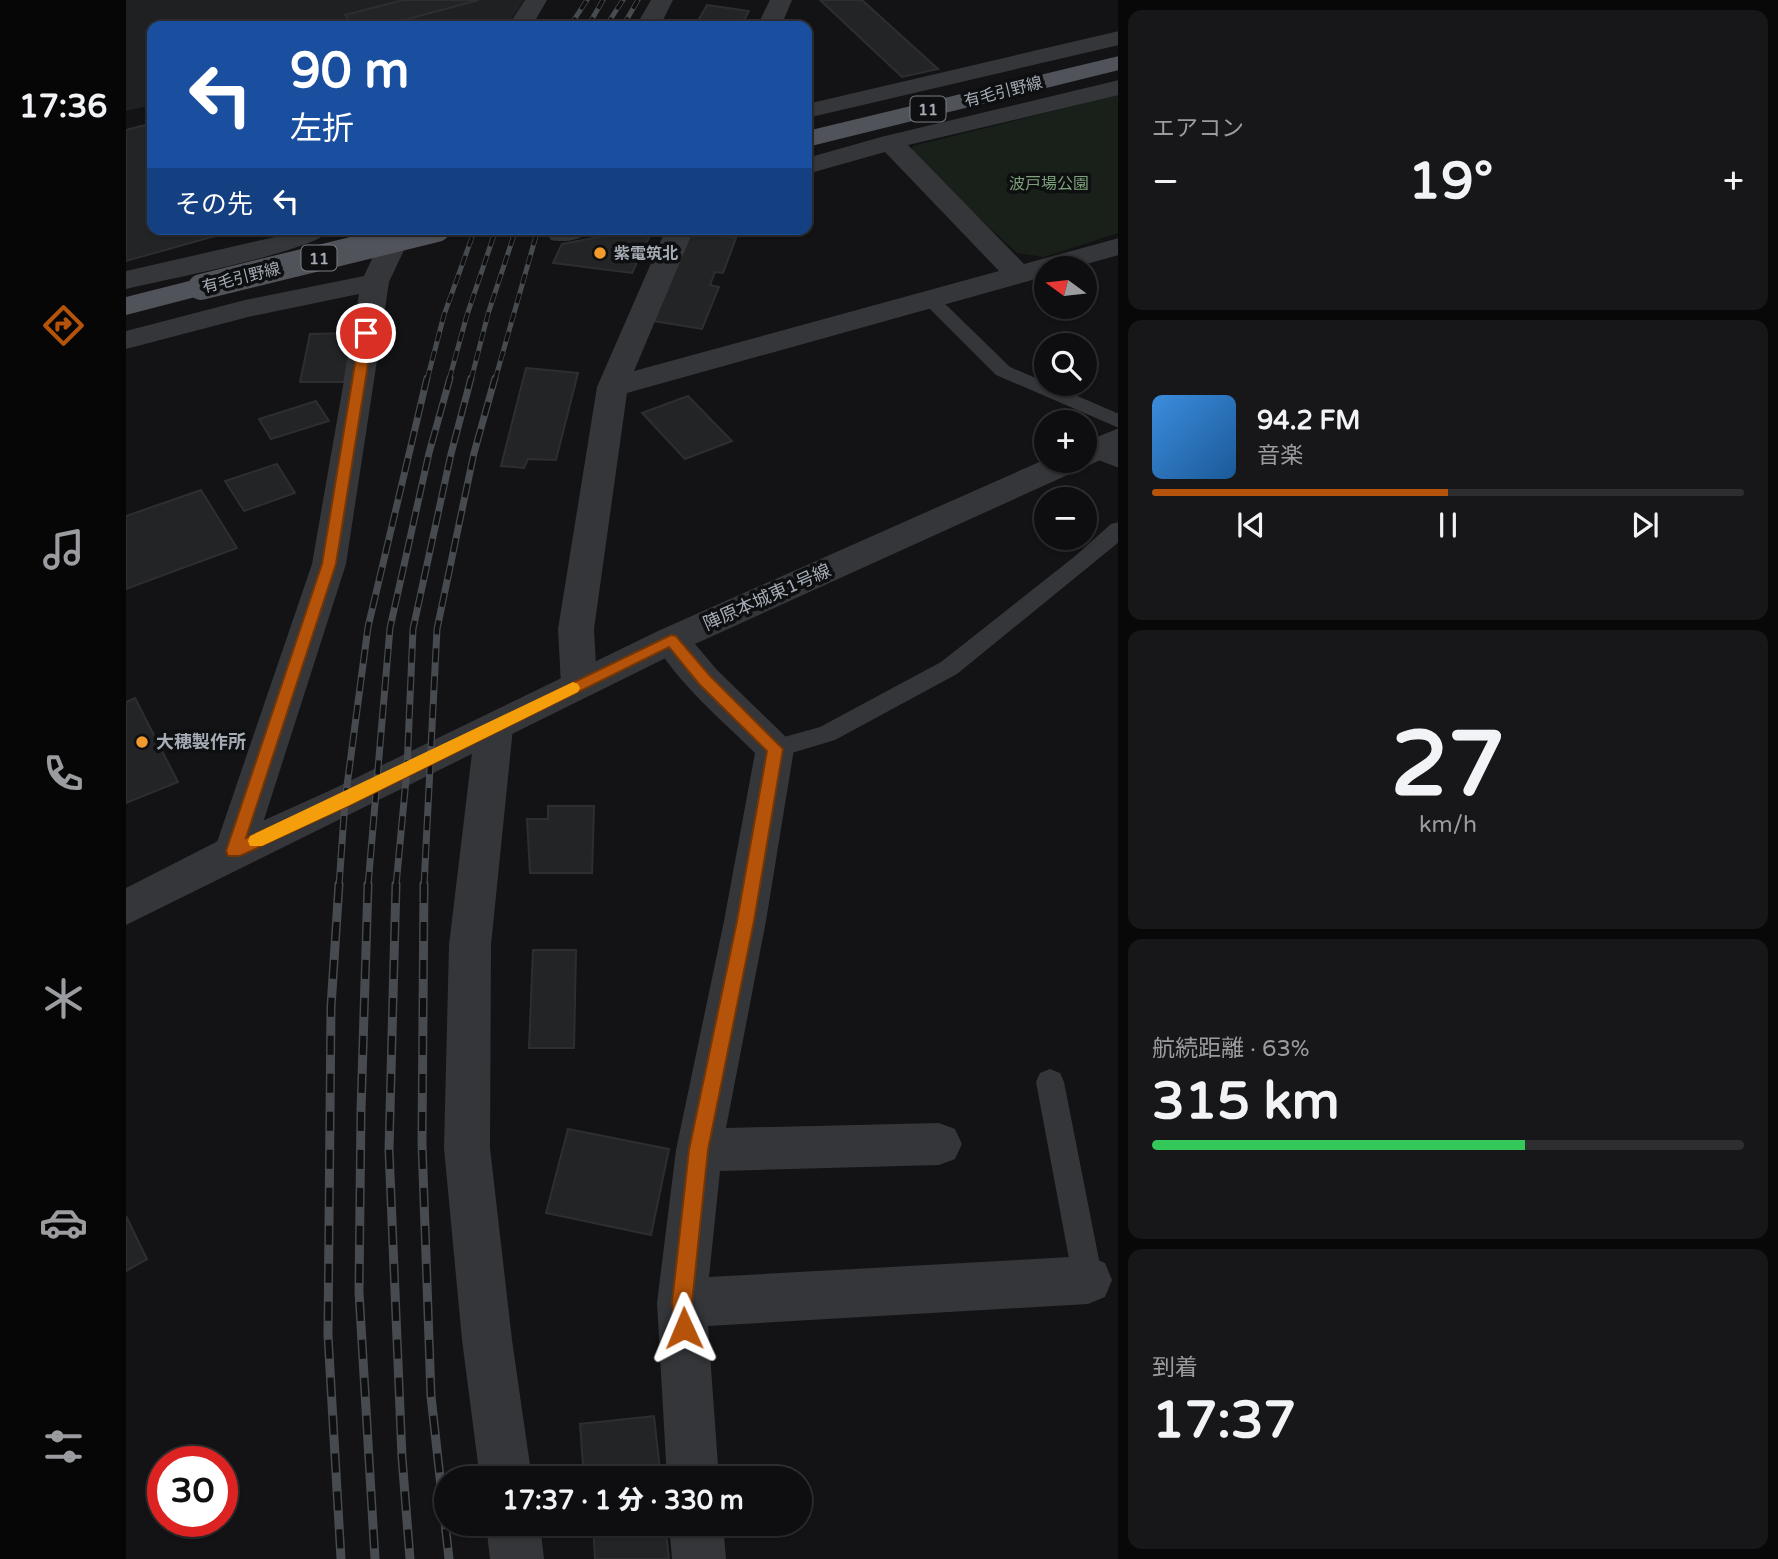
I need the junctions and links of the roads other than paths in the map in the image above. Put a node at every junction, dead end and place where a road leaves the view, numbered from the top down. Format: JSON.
{"nodes":[{"id":1,"x":536,"y":0,"type":"edge"},
{"id":2,"x":662,"y":0,"type":"edge"},
{"id":3,"x":781,"y":0,"type":"edge"},
{"id":4,"x":523,"y":21,"type":"edge"},
{"id":5,"x":651,"y":21,"type":"edge"},
{"id":6,"x":771,"y":21,"type":"edge"},
{"id":7,"x":1118,"y":38,"type":"edge"},
{"id":8,"x":1118,"y":63,"type":"edge"},
{"id":9,"x":1118,"y":87,"type":"edge"},
{"id":10,"x":812,"y":110,"type":"edge"},
{"id":11,"x":812,"y":138,"type":"edge"},
{"id":12,"x":890,"y":142,"type":"junction"},
{"id":13,"x":812,"y":165,"type":"edge"},
{"id":14,"x":303,"y":235,"type":"edge"},
{"id":15,"x":397,"y":235,"type":"edge"},
{"id":16,"x":413,"y":235,"type":"edge"},
{"id":17,"x":677,"y":235,"type":"edge"},
{"id":18,"x":1118,"y":246,"type":"edge"},
{"id":19,"x":1019,"y":275,"type":"junction"},
{"id":20,"x":126,"y":280,"type":"edge"},
{"id":21,"x":375,"y":282,"type":"junction"},
{"id":22,"x":930,"y":299,"type":"junction"},
{"id":23,"x":126,"y":306,"type":"edge"},
{"id":24,"x":126,"y":340,"type":"edge"},
{"id":25,"x":612,"y":387,"type":"junction"},
{"id":26,"x":1118,"y":422,"type":"edge"},
{"id":27,"x":1099,"y":452,"type":"edge"},
{"id":28,"x":1118,"y":529,"type":"edge"},
{"id":29,"x":671,"y":640,"type":"junction"},
{"id":30,"x":579,"y":684,"type":"junction"},
{"id":31,"x":495,"y":728,"type":"junction"},
{"id":32,"x":775,"y":749,"type":"junction"},
{"id":33,"x":234,"y":851,"type":"junction"},
{"id":34,"x":126,"y":908,"type":"edge"},
{"id":35,"x":1049,"y":1082,"type":"dead end"},
{"id":36,"x":939,"y":1144,"type":"dead end"},
{"id":37,"x":699,"y":1150,"type":"junction"},
{"id":38,"x":1088,"y":1280,"type":"joint"},
{"id":39,"x":682,"y":1303,"type":"junction"},
{"id":40,"x":504,"y":1466,"type":"edge"},
{"id":41,"x":693,"y":1466,"type":"edge"},
{"id":42,"x":514,"y":1536,"type":"edge"},
{"id":43,"x":697,"y":1536,"type":"edge"},
{"id":44,"x":517,"y":1559,"type":"edge"},
{"id":45,"x":699,"y":1559,"type":"edge"}],
"edges":[{"from":1,"to":4,"type":"street"},
{"from":2,"to":5,"type":"street"},
{"from":3,"to":6,"type":"street"},
{"from":7,"to":10,"type":"street"},
{"from":8,"to":11,"type":"main road","name":"有毛引野線","number":"11"},
{"from":9,"to":12,"type":"street"},
{"from":12,"to":13,"type":"street"},
{"from":12,"to":19,"type":"street"},
{"from":14,"to":20,"type":"street"},
{"from":15,"to":21,"type":"street"},
{"from":16,"to":23,"type":"main road","name":"有毛引野線","number":"11","bridge":true},
{"from":17,"to":25,"type":"street"},
{"from":18,"to":19,"type":"street"},
{"from":19,"to":22,"type":"street"},
{"from":21,"to":24,"type":"street"},
{"from":21,"to":33,"type":"street"},
{"from":22,"to":25,"type":"street"},
{"from":22,"to":26,"type":"lane"},
{"from":25,"to":30,"type":"street"},
{"from":27,"to":29,"type":"street","name":"陣原本城東1号線"},
{"from":28,"to":32,"type":"lane"},
{"from":29,"to":30,"type":"street","name":"陣原本城東1号線"},
{"from":29,"to":32,"type":"street"},
{"from":30,"to":31,"type":"street","name":"陣原本城東1号線"},
{"from":31,"to":33,"type":"street","name":"陣原本城東1号線"},
{"from":31,"to":40,"type":"street"},
{"from":32,"to":37,"type":"street"},
{"from":33,"to":34,"type":"street","name":"陣原本城東1号線"},
{"from":35,"to":38,"type":"lane"},
{"from":36,"to":37,"type":"street"},
{"from":37,"to":39,"type":"street"},
{"from":38,"to":39,"type":"street"},
{"from":39,"to":41,"type":"street"},
{"from":42,"to":44,"type":"street"},
{"from":43,"to":45,"type":"street"}]}
